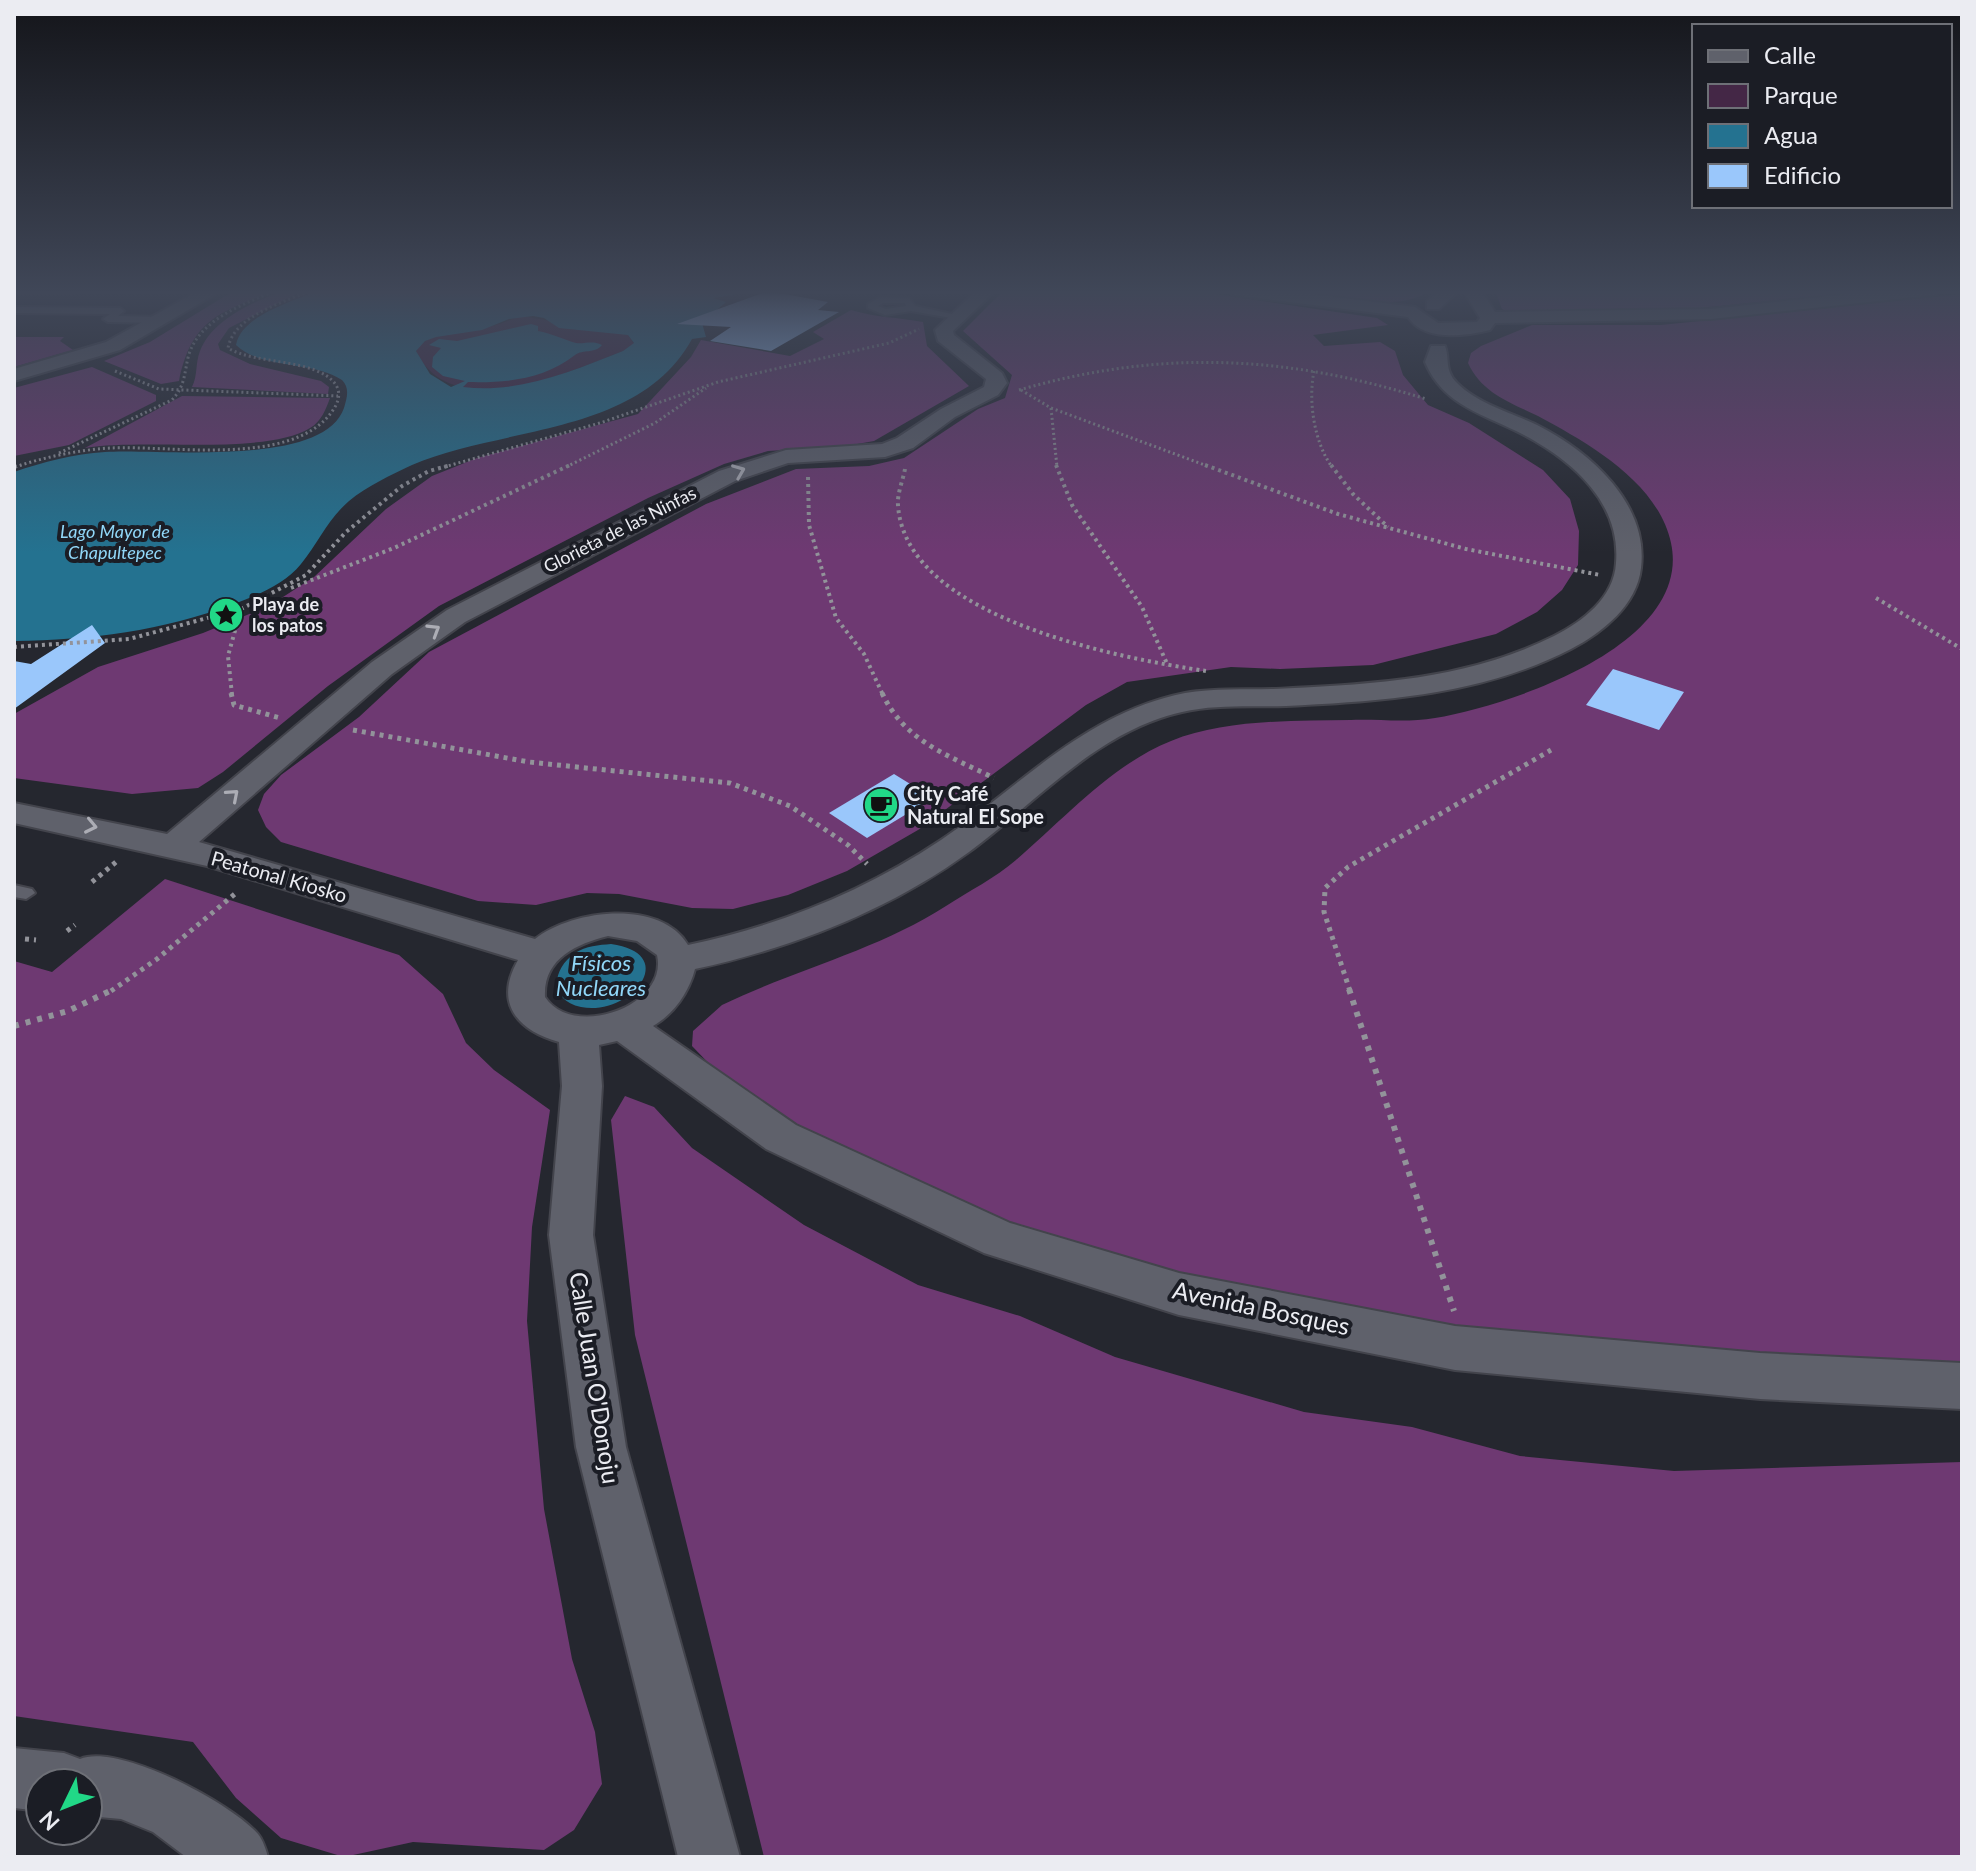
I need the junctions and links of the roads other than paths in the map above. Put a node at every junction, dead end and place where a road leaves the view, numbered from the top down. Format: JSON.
{"nodes":[{"id":1,"x":995,"y":377,"type":"edge"},
{"id":2,"x":1442,"y":377,"type":"edge"},
{"id":3,"x":14,"y":813,"type":"edge"},
{"id":4,"x":174,"y":846,"type":"junction"},
{"id":5,"x":541,"y":954,"type":"junction"},
{"id":6,"x":676,"y":960,"type":"junction"},
{"id":7,"x":623,"y":1025,"type":"junction"},
{"id":8,"x":578,"y":1031,"type":"junction"},
{"id":9,"x":1962,"y":1386,"type":"edge"},
{"id":10,"x":104,"y":1787,"type":"edge"},
{"id":11,"x":237,"y":1857,"type":"edge"},
{"id":12,"x":709,"y":1857,"type":"edge"}],
"edges":[{"from":4,"to":1,"type":"street","name":"Glorieta de las Ninfas","one_way":true},
{"from":2,"to":6,"type":"street"},
{"from":3,"to":4,"type":"street","name":"Peatonal Kiosko","one_way":true},
{"from":4,"to":5,"type":"street","name":"Peatonal Kiosko"},
{"from":5,"to":6,"type":"street"},
{"from":5,"to":8,"type":"street"},
{"from":6,"to":7,"type":"street"},
{"from":7,"to":8,"type":"street"},
{"from":7,"to":9,"type":"street","name":"Avenida Bosques"},
{"from":8,"to":12,"type":"street","name":"Calle Juan O'Donoju"},
{"from":10,"to":11,"type":"street"}]}
